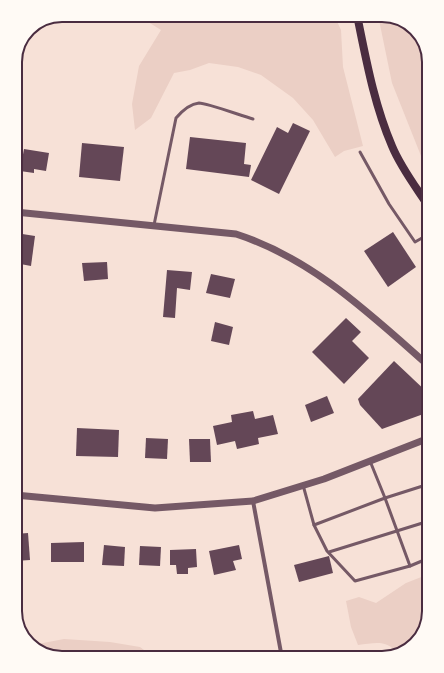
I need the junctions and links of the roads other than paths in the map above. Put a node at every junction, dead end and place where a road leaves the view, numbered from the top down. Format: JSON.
{"nodes":[{"id":1,"x":359,"y":22,"type":"edge"},
{"id":2,"x":253,"y":119,"type":"dead end"},
{"id":3,"x":360,"y":152,"type":"dead end"},
{"id":4,"x":422,"y":196,"type":"edge"},
{"id":5,"x":22,"y":213,"type":"edge"},
{"id":6,"x":154,"y":225,"type":"junction"},
{"id":7,"x":422,"y":238,"type":"edge"},
{"id":8,"x":422,"y":360,"type":"edge"},
{"id":9,"x":422,"y":441,"type":"edge"},
{"id":10,"x":370,"y":461,"type":"junction"},
{"id":11,"x":303,"y":485,"type":"junction"},
{"id":12,"x":422,"y":486,"type":"edge"},
{"id":13,"x":22,"y":496,"type":"edge"},
{"id":14,"x":385,"y":498,"type":"junction"},
{"id":15,"x":253,"y":501,"type":"junction"},
{"id":16,"x":422,"y":523,"type":"edge"},
{"id":17,"x":314,"y":525,"type":"junction"},
{"id":18,"x":397,"y":531,"type":"junction"},
{"id":19,"x":329,"y":552,"type":"junction"},
{"id":20,"x":422,"y":561,"type":"edge"},
{"id":21,"x":410,"y":566,"type":"junction"},
{"id":22,"x":281,"y":651,"type":"edge"}],
"edges":[{"from":1,"to":4,"type":"main road"},
{"from":2,"to":6,"type":"lane"},
{"from":3,"to":7,"type":"lane"},
{"from":5,"to":6,"type":"street"},
{"from":6,"to":8,"type":"street"},
{"from":9,"to":10,"type":"street"},
{"from":10,"to":11,"type":"street"},
{"from":10,"to":14,"type":"lane"},
{"from":11,"to":15,"type":"street"},
{"from":11,"to":17,"type":"lane"},
{"from":12,"to":14,"type":"lane"},
{"from":13,"to":15,"type":"street"},
{"from":14,"to":17,"type":"lane"},
{"from":14,"to":18,"type":"lane"},
{"from":15,"to":22,"type":"street"},
{"from":16,"to":18,"type":"lane"},
{"from":17,"to":19,"type":"lane"},
{"from":18,"to":19,"type":"lane"},
{"from":18,"to":21,"type":"lane"},
{"from":19,"to":21,"type":"lane"},
{"from":20,"to":21,"type":"lane"}]}
